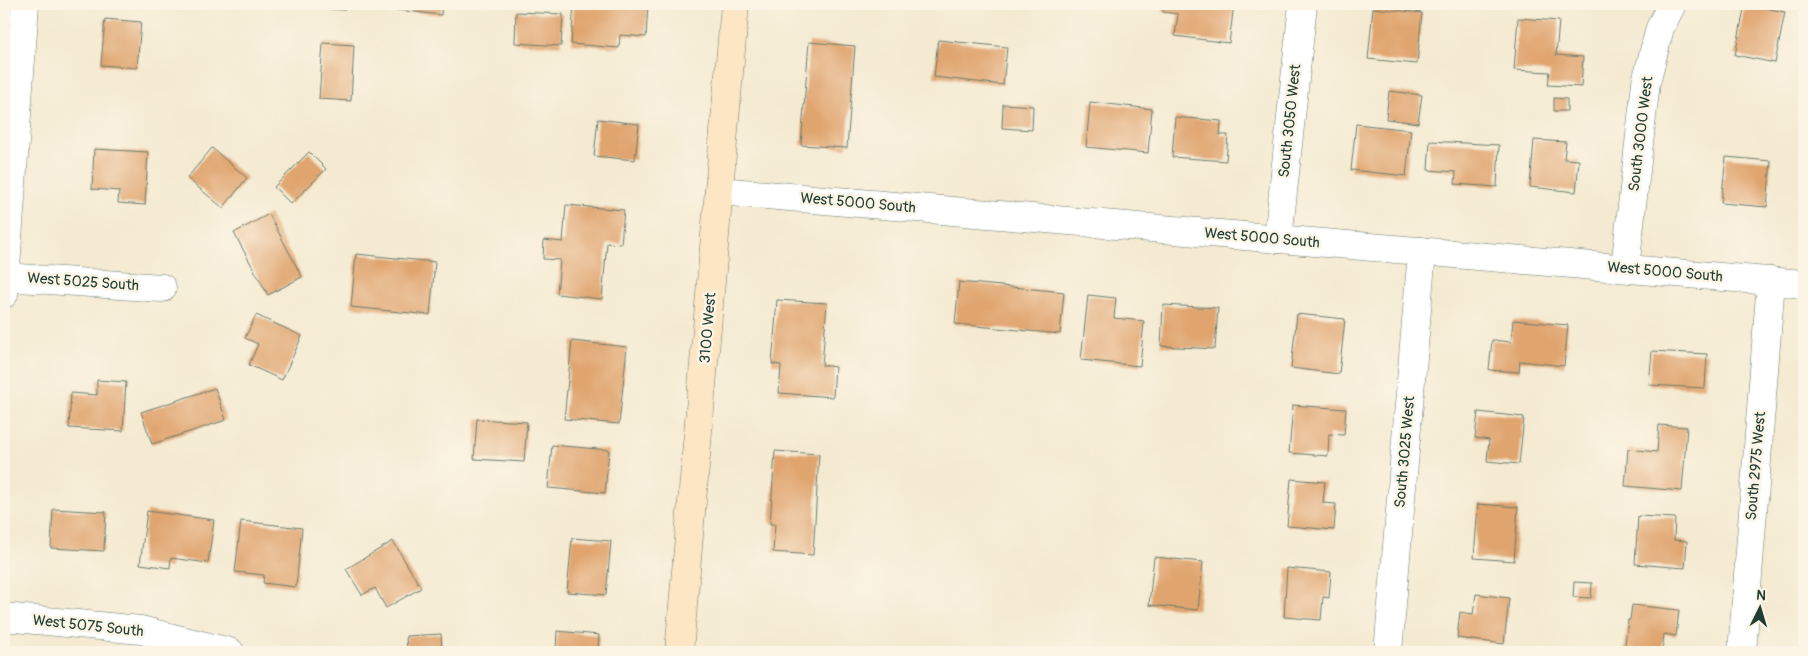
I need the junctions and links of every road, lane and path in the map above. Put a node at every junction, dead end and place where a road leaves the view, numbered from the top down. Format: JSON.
{"nodes":[{"id":1,"x":25,"y":4,"type":"edge"},
{"id":2,"x":736,"y":4,"type":"edge"},
{"id":3,"x":1303,"y":4,"type":"edge"},
{"id":4,"x":1672,"y":4,"type":"edge"},
{"id":5,"x":719,"y":191,"type":"junction"},
{"id":6,"x":1278,"y":239,"type":"junction"},
{"id":7,"x":1422,"y":251,"type":"junction"},
{"id":8,"x":1625,"y":268,"type":"junction"},
{"id":9,"x":1771,"y":281,"type":"junction"},
{"id":10,"x":1804,"y":284,"type":"edge"},
{"id":11,"x":4,"y":286,"type":"edge"},
{"id":12,"x":162,"y":288,"type":"dead end"},
{"id":13,"x":4,"y":617,"type":"edge"},
{"id":14,"x":230,"y":652,"type":"edge"},
{"id":15,"x":679,"y":652,"type":"edge"},
{"id":16,"x":1388,"y":652,"type":"edge"},
{"id":17,"x":1742,"y":652,"type":"edge"}],
"edges":[{"from":1,"to":11,"type":"street"},
{"from":2,"to":5,"type":"street","name":"3100 West"},
{"from":3,"to":6,"type":"street","name":"South 3050 West"},
{"from":4,"to":8,"type":"street","name":"South 3000 West"},
{"from":5,"to":6,"type":"street","name":"West 5000 South"},
{"from":5,"to":15,"type":"street","name":"3100 West"},
{"from":6,"to":7,"type":"street","name":"West 5000 South"},
{"from":7,"to":8,"type":"street","name":"West 5000 South"},
{"from":7,"to":16,"type":"street","name":"South 3025 West"},
{"from":8,"to":9,"type":"street","name":"West 5000 South"},
{"from":9,"to":10,"type":"street","name":"West 5000 South"},
{"from":9,"to":17,"type":"street","name":"South 2975 West"},
{"from":11,"to":12,"type":"street","name":"West 5025 South"},
{"from":13,"to":14,"type":"street","name":"West 5075 South"}]}
